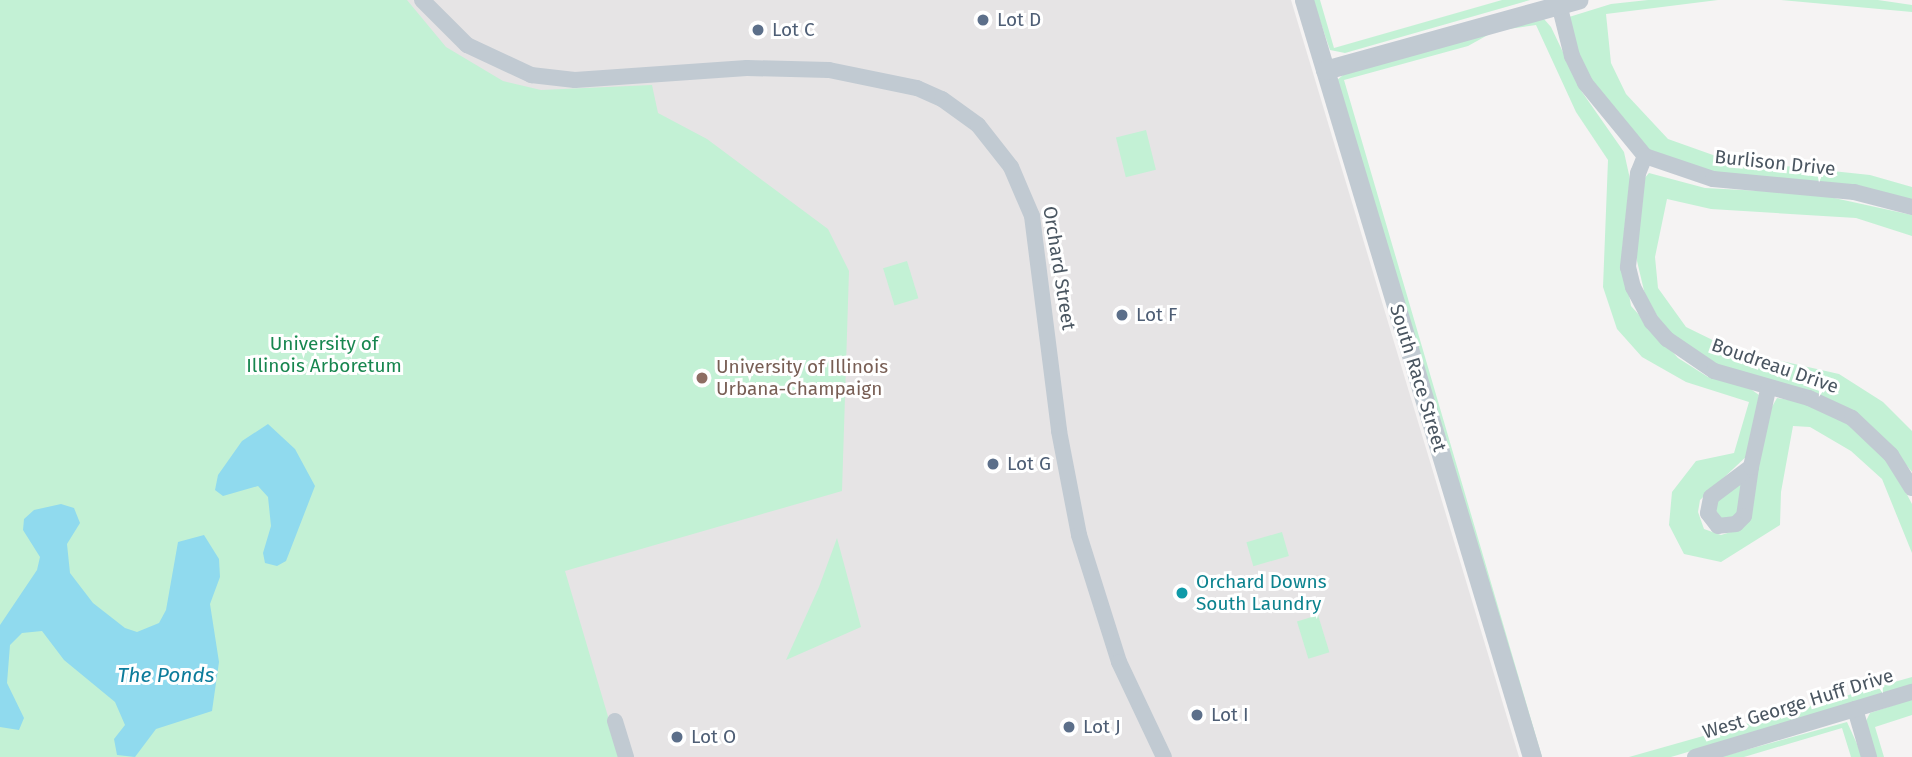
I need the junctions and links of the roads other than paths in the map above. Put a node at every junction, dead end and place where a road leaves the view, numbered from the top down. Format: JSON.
{"nodes":[{"id":1,"x":422,"y":0,"type":"edge"},
{"id":2,"x":1304,"y":0,"type":"edge"},
{"id":3,"x":1578,"y":0,"type":"edge"},
{"id":4,"x":1559,"y":5,"type":"junction"},
{"id":5,"x":1325,"y":70,"type":"junction"},
{"id":6,"x":1645,"y":156,"type":"junction"},
{"id":7,"x":1912,"y":207,"type":"edge"},
{"id":8,"x":1768,"y":390,"type":"junction"},
{"id":9,"x":1751,"y":467,"type":"dead end"},
{"id":10,"x":1912,"y":488,"type":"edge"},
{"id":11,"x":1912,"y":692,"type":"edge"},
{"id":12,"x":1855,"y":709,"type":"junction"},
{"id":13,"x":615,"y":721,"type":"dead end"},
{"id":14,"x":626,"y":757,"type":"edge"},
{"id":15,"x":1164,"y":757,"type":"edge"},
{"id":16,"x":1532,"y":757,"type":"edge"},
{"id":17,"x":1695,"y":757,"type":"edge"},
{"id":18,"x":1869,"y":757,"type":"edge"}],
"edges":[{"from":1,"to":15,"type":"street","name":"Orchard Street"},
{"from":2,"to":5,"type":"street","name":"South Race Street"},
{"from":3,"to":4,"type":"street"},
{"from":4,"to":5,"type":"street"},
{"from":4,"to":6,"type":"street"},
{"from":5,"to":16,"type":"street","name":"South Race Street"},
{"from":6,"to":7,"type":"street","name":"Burlison Drive"},
{"from":6,"to":8,"type":"street","name":"Boudreau Drive"},
{"from":8,"to":9,"type":"street"},
{"from":8,"to":10,"type":"street","name":"Boudreau Drive"},
{"from":11,"to":12,"type":"street","name":"West George Huff Drive"},
{"from":12,"to":17,"type":"street","name":"West George Huff Drive"},
{"from":12,"to":18,"type":"street"},
{"from":13,"to":14,"type":"street"}]}
